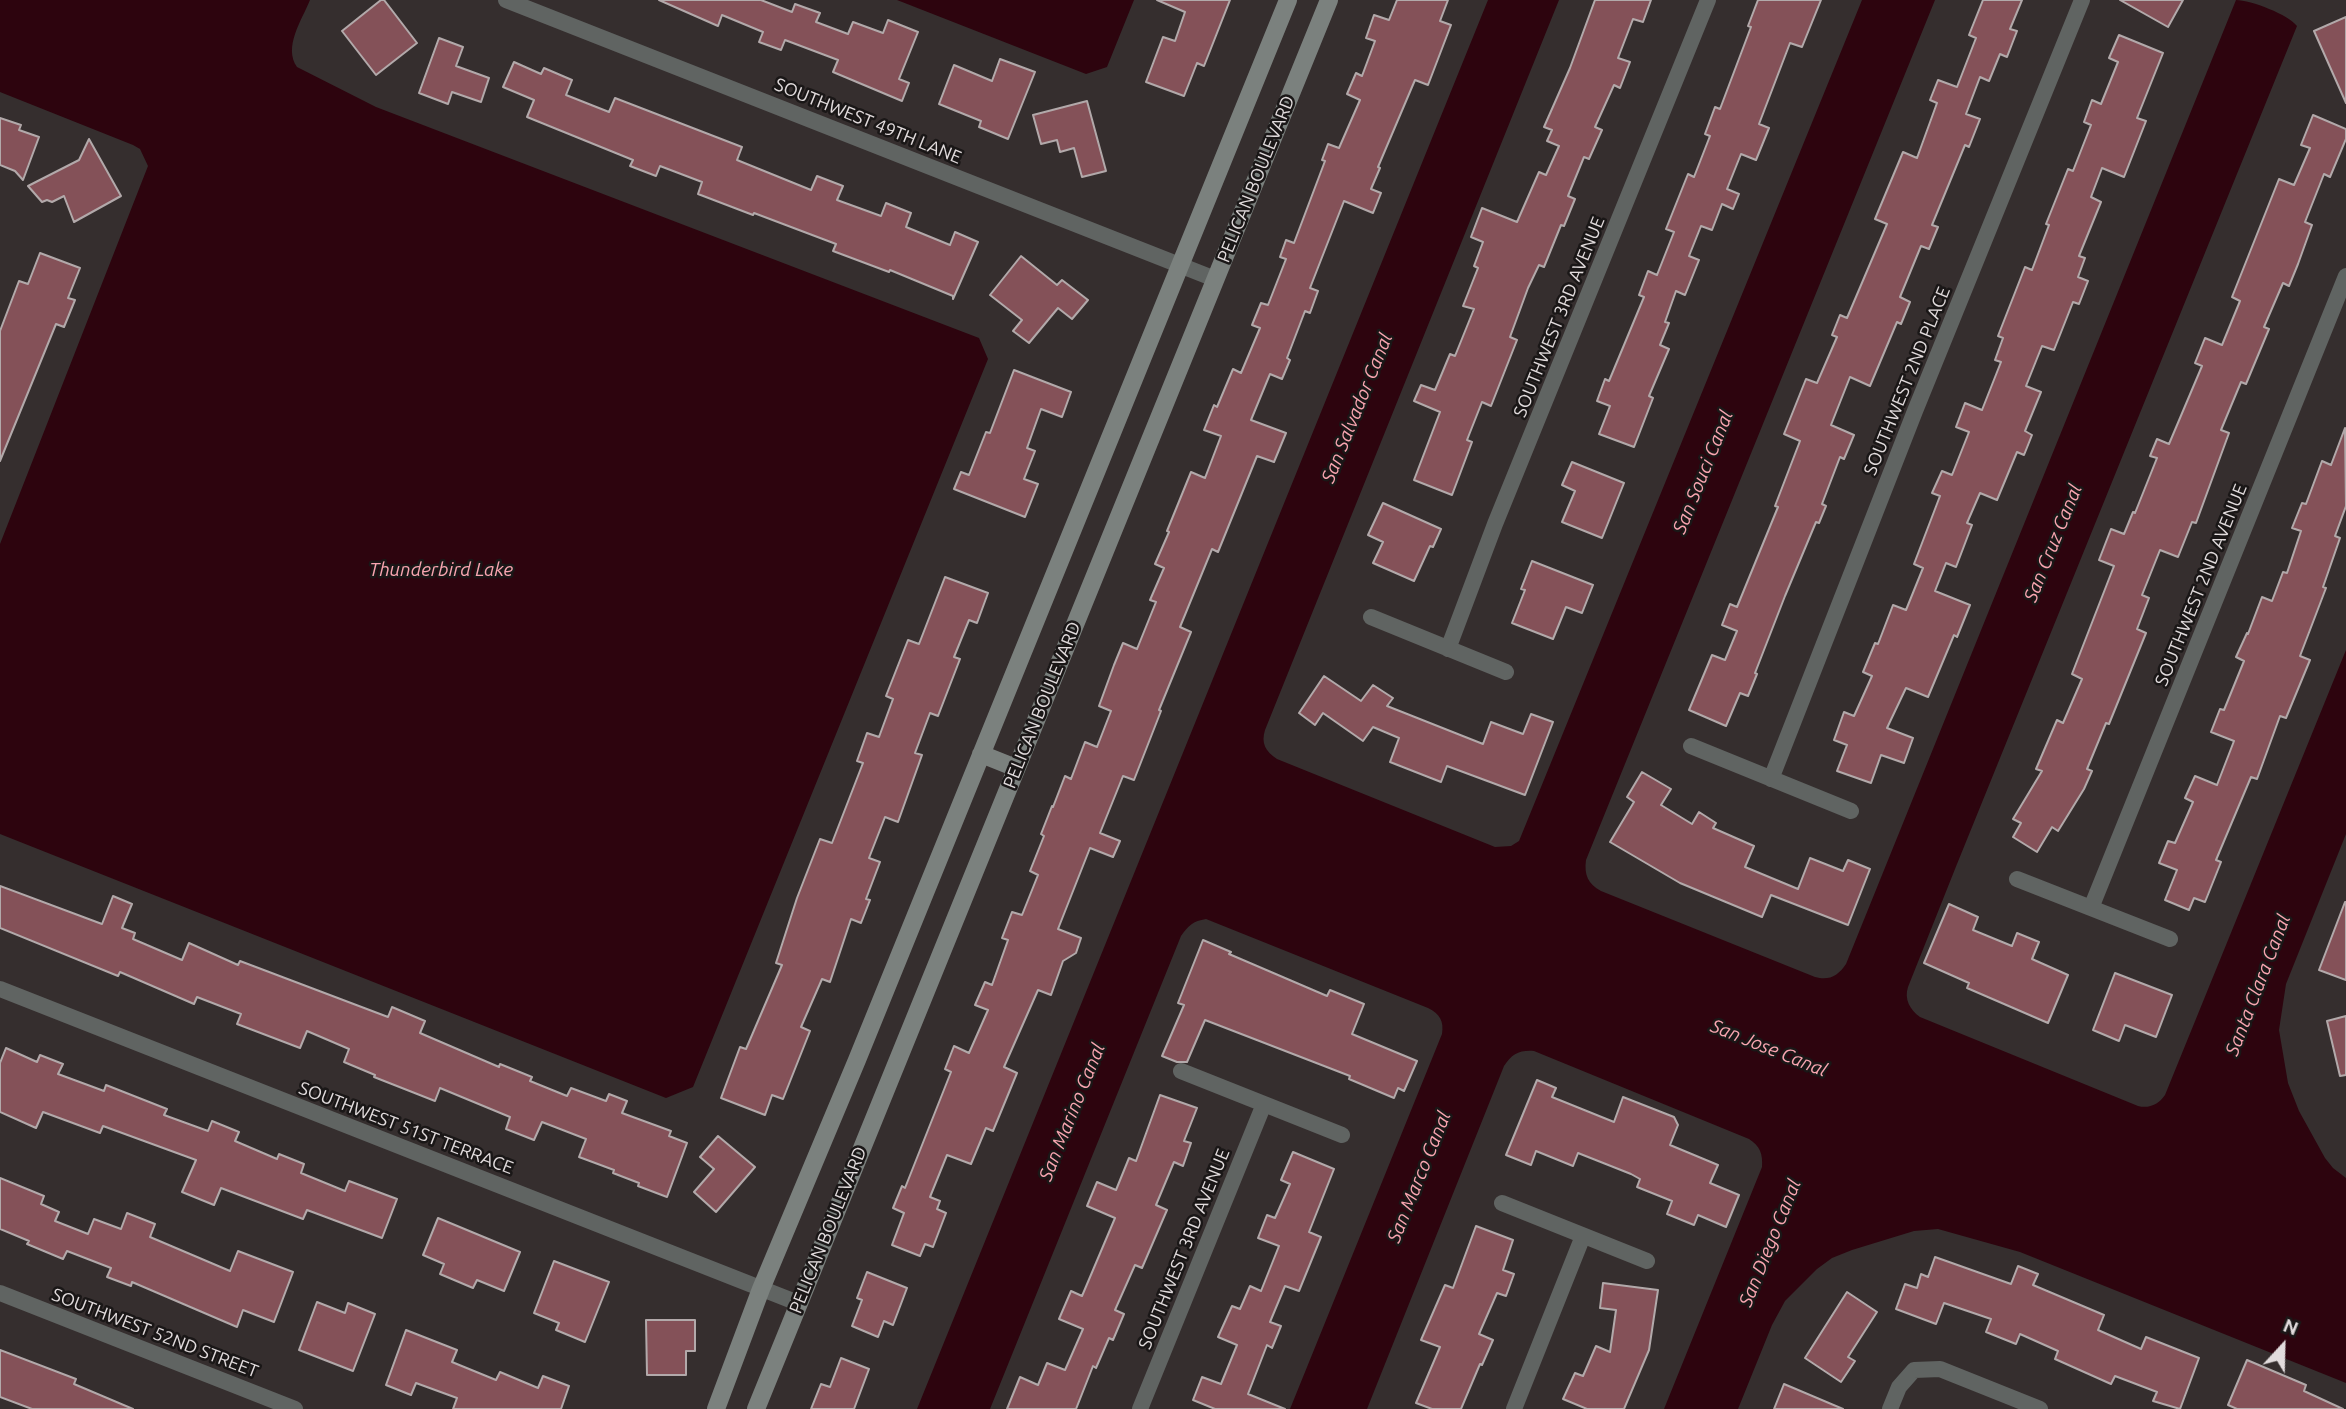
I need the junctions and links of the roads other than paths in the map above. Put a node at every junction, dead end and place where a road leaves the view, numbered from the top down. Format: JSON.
{"nodes":[{"id":1,"x":506,"y":0,"type":"edge"},
{"id":2,"x":1288,"y":0,"type":"edge"},
{"id":3,"x":1329,"y":0,"type":"edge"},
{"id":4,"x":1708,"y":0,"type":"edge"},
{"id":5,"x":2082,"y":0,"type":"edge"},
{"id":6,"x":1179,"y":265,"type":"junction"},
{"id":7,"x":2346,"y":276,"type":"edge"},
{"id":8,"x":1215,"y":279,"type":"junction"},
{"id":9,"x":1371,"y":617,"type":"dead end"},
{"id":10,"x":1448,"y":649,"type":"junction"},
{"id":11,"x":1506,"y":672,"type":"dead end"},
{"id":12,"x":1691,"y":746,"type":"dead end"},
{"id":13,"x":981,"y":754,"type":"junction"},
{"id":14,"x":1016,"y":768,"type":"junction"},
{"id":15,"x":1771,"y":779,"type":"junction"},
{"id":16,"x":1851,"y":811,"type":"dead end"},
{"id":17,"x":2017,"y":879,"type":"dead end"},
{"id":18,"x":2091,"y":908,"type":"junction"},
{"id":19,"x":2170,"y":939,"type":"dead end"},
{"id":20,"x":0,"y":989,"type":"edge"},
{"id":21,"x":1181,"y":1071,"type":"dead end"},
{"id":22,"x":1264,"y":1104,"type":"junction"},
{"id":23,"x":1342,"y":1135,"type":"dead end"},
{"id":24,"x":1502,"y":1203,"type":"dead end"},
{"id":25,"x":1583,"y":1236,"type":"junction"},
{"id":26,"x":1647,"y":1261,"type":"dead end"},
{"id":27,"x":761,"y":1289,"type":"junction"},
{"id":28,"x":0,"y":1293,"type":"edge"},
{"id":29,"x":798,"y":1303,"type":"junction"},
{"id":30,"x":295,"y":1409,"type":"edge"},
{"id":31,"x":716,"y":1409,"type":"edge"},
{"id":32,"x":756,"y":1409,"type":"edge"},
{"id":33,"x":1140,"y":1409,"type":"edge"},
{"id":34,"x":1514,"y":1409,"type":"edge"},
{"id":35,"x":1890,"y":1409,"type":"edge"},
{"id":36,"x":2040,"y":1409,"type":"edge"}],
"edges":[{"from":1,"to":6,"type":"street","name":"SOUTHWEST 49TH LANE"},
{"from":2,"to":6,"type":"street"},
{"from":3,"to":8,"type":"street","name":"PELICAN BOULEVARD"},
{"from":4,"to":10,"type":"street","name":"SOUTHWEST 3RD AVENUE"},
{"from":5,"to":15,"type":"street","name":"SOUTHWEST 2ND PLACE"},
{"from":6,"to":8,"type":"street","name":"SOUTHWEST 49TH LANE"},
{"from":6,"to":13,"type":"street"},
{"from":7,"to":18,"type":"street","name":"SOUTHWEST 2ND AVENUE"},
{"from":8,"to":14,"type":"street","name":"PELICAN BOULEVARD"},
{"from":9,"to":10,"type":"street"},
{"from":10,"to":11,"type":"street"},
{"from":12,"to":15,"type":"street"},
{"from":13,"to":14,"type":"street"},
{"from":13,"to":27,"type":"street"},
{"from":14,"to":29,"type":"street","name":"PELICAN BOULEVARD"},
{"from":15,"to":16,"type":"street"},
{"from":17,"to":18,"type":"street"},
{"from":18,"to":19,"type":"street"},
{"from":20,"to":27,"type":"street","name":"SOUTHWEST 51ST TERRACE"},
{"from":21,"to":22,"type":"street"},
{"from":22,"to":23,"type":"street"},
{"from":22,"to":33,"type":"street","name":"SOUTHWEST 3RD AVENUE"},
{"from":24,"to":25,"type":"street"},
{"from":25,"to":26,"type":"street"},
{"from":25,"to":34,"type":"street"},
{"from":27,"to":29,"type":"street","name":"SOUTHWEST 51ST TERRACE"},
{"from":27,"to":31,"type":"street"},
{"from":28,"to":30,"type":"street","name":"SOUTHWEST 52ND STREET"},
{"from":29,"to":32,"type":"street","name":"PELICAN BOULEVARD"},
{"from":35,"to":36,"type":"street"}]}
